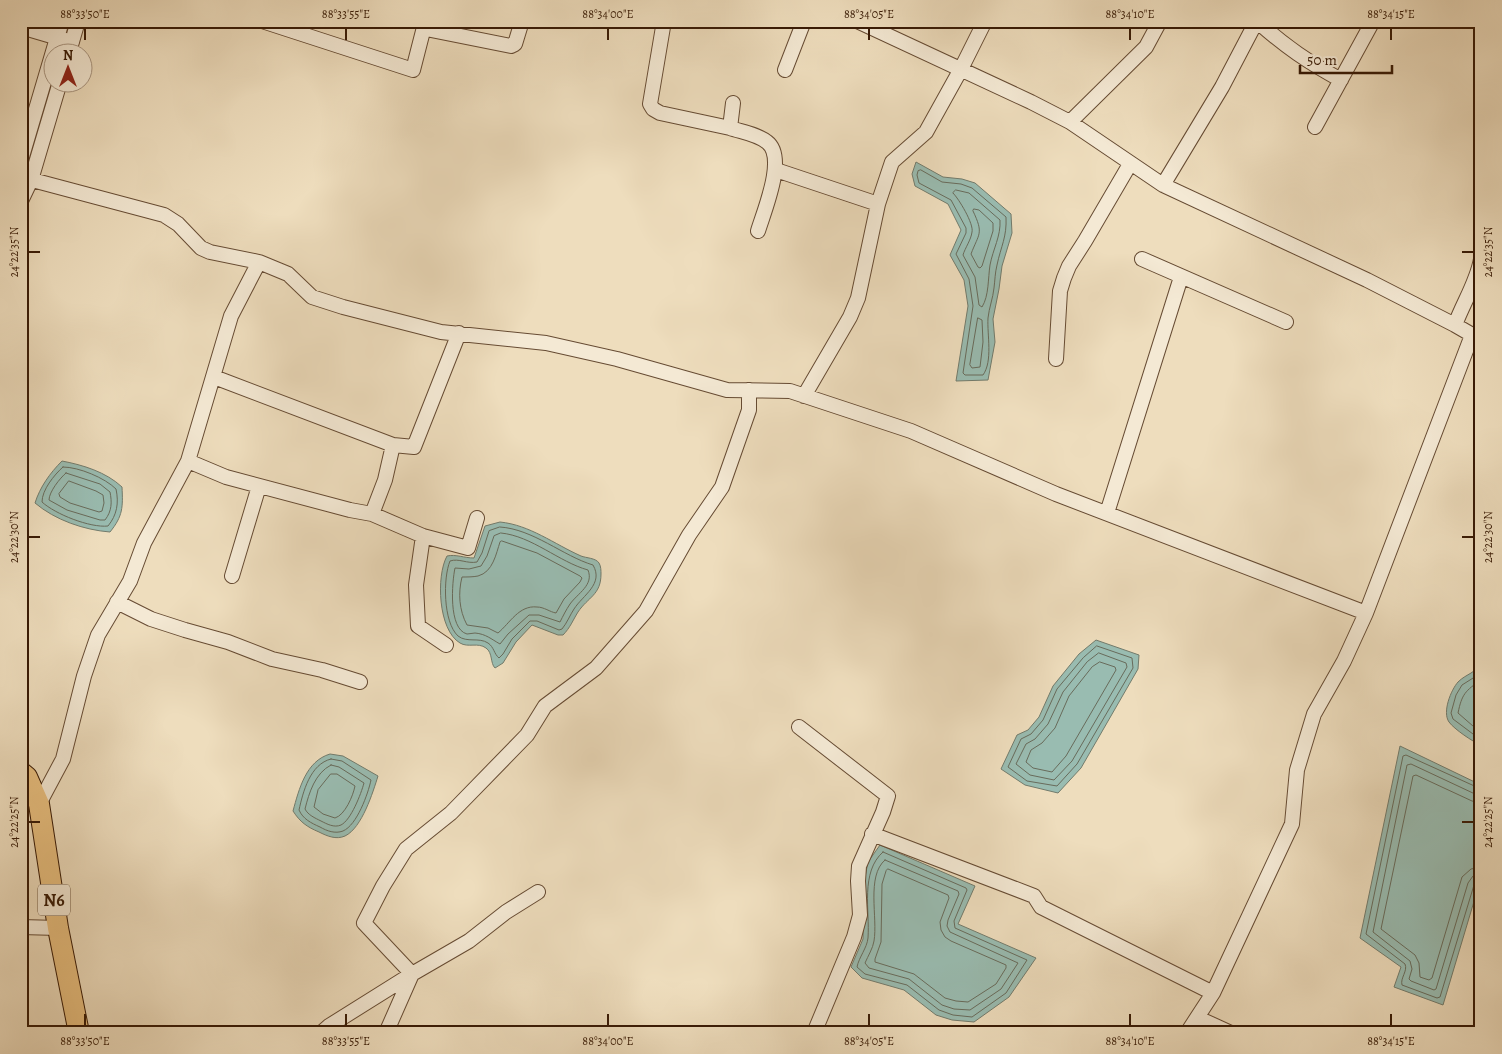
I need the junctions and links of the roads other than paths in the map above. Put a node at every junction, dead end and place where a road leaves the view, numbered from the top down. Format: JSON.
{"nodes":[{"id":1,"x":62,"y":21,"type":"edge"},
{"id":2,"x":78,"y":21,"type":"edge"},
{"id":3,"x":262,"y":21,"type":"edge"},
{"id":4,"x":522,"y":21,"type":"edge"},
{"id":5,"x":664,"y":21,"type":"edge"},
{"id":6,"x":804,"y":21,"type":"edge"},
{"id":7,"x":985,"y":21,"type":"edge"},
{"id":8,"x":1160,"y":21,"type":"edge"},
{"id":9,"x":1374,"y":21,"type":"edge"},
{"id":10,"x":859,"y":22,"type":"edge"},
{"id":11,"x":21,"y":27,"type":"edge"},
{"id":12,"x":57,"y":38,"type":"junction"},
{"id":13,"x":63,"y":42,"type":"edge"},
{"id":14,"x":73,"y":42,"type":"edge"},
{"id":15,"x":961,"y":69,"type":"junction"},
{"id":16,"x":785,"y":70,"type":"dead end"},
{"id":17,"x":1341,"y":80,"type":"junction"},
{"id":18,"x":56,"y":92,"type":"edge"},
{"id":19,"x":733,"y":103,"type":"dead end"},
{"id":20,"x":1070,"y":122,"type":"junction"},
{"id":21,"x":1315,"y":127,"type":"dead end"},
{"id":22,"x":730,"y":128,"type":"junction"},
{"id":23,"x":21,"y":160,"type":"edge"},
{"id":24,"x":1130,"y":164,"type":"junction"},
{"id":25,"x":776,"y":170,"type":"junction"},
{"id":26,"x":26,"y":178,"type":"edge"},
{"id":27,"x":1163,"y":185,"type":"junction"},
{"id":28,"x":21,"y":201,"type":"edge"},
{"id":29,"x":878,"y":204,"type":"junction"},
{"id":30,"x":758,"y":231,"type":"dead end"},
{"id":31,"x":1481,"y":259,"type":"edge"},
{"id":32,"x":1142,"y":260,"type":"dead end"},
{"id":33,"x":258,"y":262,"type":"junction"},
{"id":34,"x":1181,"y":277,"type":"junction"},
{"id":35,"x":1286,"y":322,"type":"dead end"},
{"id":36,"x":1455,"y":324,"type":"junction"},
{"id":37,"x":459,"y":333,"type":"junction"},
{"id":38,"x":1476,"y":337,"type":"edge"},
{"id":39,"x":1056,"y":359,"type":"dead end"},
{"id":40,"x":214,"y":377,"type":"junction"},
{"id":41,"x":749,"y":390,"type":"junction"},
{"id":42,"x":804,"y":396,"type":"junction"},
{"id":43,"x":393,"y":445,"type":"junction"},
{"id":44,"x":188,"y":462,"type":"junction"},
{"id":45,"x":259,"y":486,"type":"junction"},
{"id":46,"x":1107,"y":513,"type":"junction"},
{"id":47,"x":372,"y":514,"type":"junction"},
{"id":48,"x":477,"y":518,"type":"dead end"},
{"id":49,"x":423,"y":536,"type":"junction"},
{"id":50,"x":232,"y":576,"type":"dead end"},
{"id":51,"x":117,"y":602,"type":"junction"},
{"id":52,"x":1366,"y":613,"type":"junction"},
{"id":53,"x":446,"y":645,"type":"dead end"},
{"id":54,"x":360,"y":682,"type":"dead end"},
{"id":55,"x":799,"y":727,"type":"dead end"},
{"id":56,"x":21,"y":772,"type":"edge"},
{"id":57,"x":39,"y":804,"type":"junction"},
{"id":58,"x":872,"y":834,"type":"junction"},
{"id":59,"x":538,"y":892,"type":"dead end"},
{"id":60,"x":21,"y":927,"type":"edge"},
{"id":61,"x":58,"y":928,"type":"junction"},
{"id":62,"x":412,"y":974,"type":"junction"},
{"id":63,"x":1213,"y":993,"type":"junction"},
{"id":64,"x":1198,"y":1018,"type":"junction"},
{"id":65,"x":78,"y":1033,"type":"edge"},
{"id":66,"x":321,"y":1033,"type":"edge"},
{"id":67,"x":386,"y":1033,"type":"edge"},
{"id":68,"x":814,"y":1033,"type":"edge"},
{"id":69,"x":1187,"y":1033,"type":"edge"},
{"id":70,"x":1231,"y":1033,"type":"edge"}],
"edges":[{"from":1,"to":12,"type":"street"},
{"from":2,"to":14,"type":"street"},
{"from":3,"to":4,"type":"street"},
{"from":5,"to":22,"type":"street"},
{"from":6,"to":16,"type":"street"},
{"from":7,"to":15,"type":"street"},
{"from":8,"to":20,"type":"street"},
{"from":9,"to":17,"type":"street"},
{"from":10,"to":15,"type":"street"},
{"from":11,"to":12,"type":"street"},
{"from":12,"to":13,"type":"street"},
{"from":12,"to":23,"type":"street"},
{"from":15,"to":20,"type":"street"},
{"from":15,"to":29,"type":"street"},
{"from":17,"to":21,"type":"street"},
{"from":17,"to":27,"type":"street"},
{"from":18,"to":26,"type":"street"},
{"from":19,"to":22,"type":"street"},
{"from":20,"to":24,"type":"street"},
{"from":22,"to":25,"type":"street"},
{"from":24,"to":27,"type":"street"},
{"from":24,"to":39,"type":"street"},
{"from":25,"to":29,"type":"street"},
{"from":25,"to":30,"type":"street"},
{"from":26,"to":28,"type":"street"},
{"from":26,"to":33,"type":"street"},
{"from":27,"to":36,"type":"street"},
{"from":29,"to":42,"type":"street"},
{"from":31,"to":36,"type":"street"},
{"from":32,"to":34,"type":"street"},
{"from":33,"to":37,"type":"street"},
{"from":33,"to":40,"type":"street"},
{"from":34,"to":35,"type":"street"},
{"from":34,"to":46,"type":"street"},
{"from":36,"to":38,"type":"street"},
{"from":37,"to":41,"type":"street"},
{"from":37,"to":43,"type":"street"},
{"from":38,"to":52,"type":"street"},
{"from":40,"to":43,"type":"street"},
{"from":40,"to":44,"type":"street"},
{"from":41,"to":42,"type":"street"},
{"from":41,"to":62,"type":"street"},
{"from":42,"to":46,"type":"street"},
{"from":43,"to":47,"type":"street"},
{"from":44,"to":45,"type":"street"},
{"from":44,"to":51,"type":"street"},
{"from":45,"to":47,"type":"street"},
{"from":45,"to":50,"type":"street"},
{"from":46,"to":52,"type":"street"},
{"from":47,"to":49,"type":"street"},
{"from":48,"to":49,"type":"street"},
{"from":49,"to":53,"type":"street"},
{"from":51,"to":54,"type":"street"},
{"from":51,"to":57,"type":"street"},
{"from":52,"to":63,"type":"street"},
{"from":55,"to":58,"type":"street"},
{"from":56,"to":57,"type":"highway","number":"N6"},
{"from":57,"to":61,"type":"highway","number":"N6"},
{"from":58,"to":63,"type":"street"},
{"from":58,"to":68,"type":"street"},
{"from":59,"to":62,"type":"street"},
{"from":60,"to":61,"type":"street"},
{"from":61,"to":65,"type":"highway","number":"N6"},
{"from":62,"to":66,"type":"street"},
{"from":62,"to":67,"type":"street"},
{"from":63,"to":64,"type":"street"},
{"from":64,"to":69,"type":"street"},
{"from":64,"to":70,"type":"street"}]}
